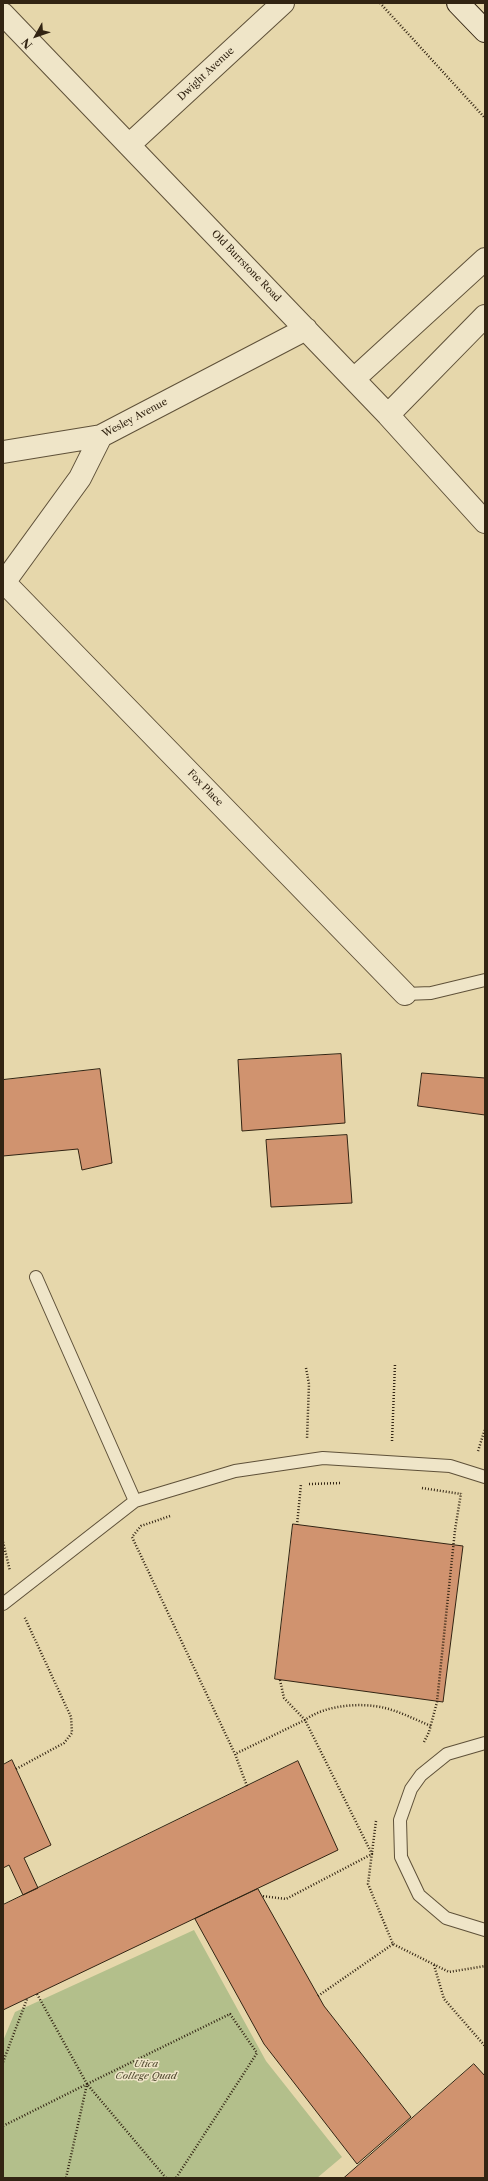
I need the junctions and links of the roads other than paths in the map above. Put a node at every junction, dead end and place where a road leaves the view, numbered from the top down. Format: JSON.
{"nodes":[{"id":1,"x":283,"y":3,"type":"edge"},
{"id":2,"x":458,"y":3,"type":"edge"},
{"id":3,"x":3,"y":14,"type":"edge"},
{"id":4,"x":485,"y":31,"type":"edge"},
{"id":5,"x":129,"y":145,"type":"junction"},
{"id":6,"x":485,"y":259,"type":"edge"},
{"id":7,"x":485,"y":316,"type":"edge"},
{"id":8,"x":306,"y":329,"type":"junction"},
{"id":9,"x":354,"y":379,"type":"junction"},
{"id":10,"x":388,"y":415,"type":"junction"},
{"id":11,"x":101,"y":436,"type":"junction"},
{"id":12,"x":3,"y":452,"type":"edge"},
{"id":13,"x":485,"y":522,"type":"edge"},
{"id":14,"x":4,"y":583,"type":"edge"},
{"id":15,"x":485,"y":980,"type":"edge"},
{"id":16,"x":406,"y":994,"type":"joint"},
{"id":17,"x":36,"y":1277,"type":"dead end"},
{"id":18,"x":485,"y":1477,"type":"edge"},
{"id":19,"x":135,"y":1501,"type":"junction"},
{"id":20,"x":3,"y":1604,"type":"edge"},
{"id":21,"x":485,"y":1743,"type":"edge"},
{"id":22,"x":485,"y":1930,"type":"edge"}],
"edges":[{"from":1,"to":5,"type":"street","name":"Dwight Avenue"},
{"from":2,"to":4,"type":"street"},
{"from":3,"to":5,"type":"street","name":"Old Burrstone Road"},
{"from":5,"to":8,"type":"street","name":"Old Burrstone Road"},
{"from":6,"to":9,"type":"street"},
{"from":7,"to":10,"type":"street"},
{"from":8,"to":9,"type":"street","name":"Old Burrstone Road"},
{"from":8,"to":11,"type":"street","name":"Wesley Avenue"},
{"from":9,"to":10,"type":"street","name":"Old Burrstone Road"},
{"from":10,"to":13,"type":"street","name":"Old Burrstone Road"},
{"from":11,"to":12,"type":"street"},
{"from":11,"to":14,"type":"street","name":"Wesley Avenue"},
{"from":14,"to":16,"type":"street","name":"Fox Place"},
{"from":15,"to":16,"type":"lane"},
{"from":17,"to":19,"type":"lane"},
{"from":18,"to":19,"type":"lane"},
{"from":19,"to":20,"type":"lane"},
{"from":21,"to":22,"type":"lane"}]}
